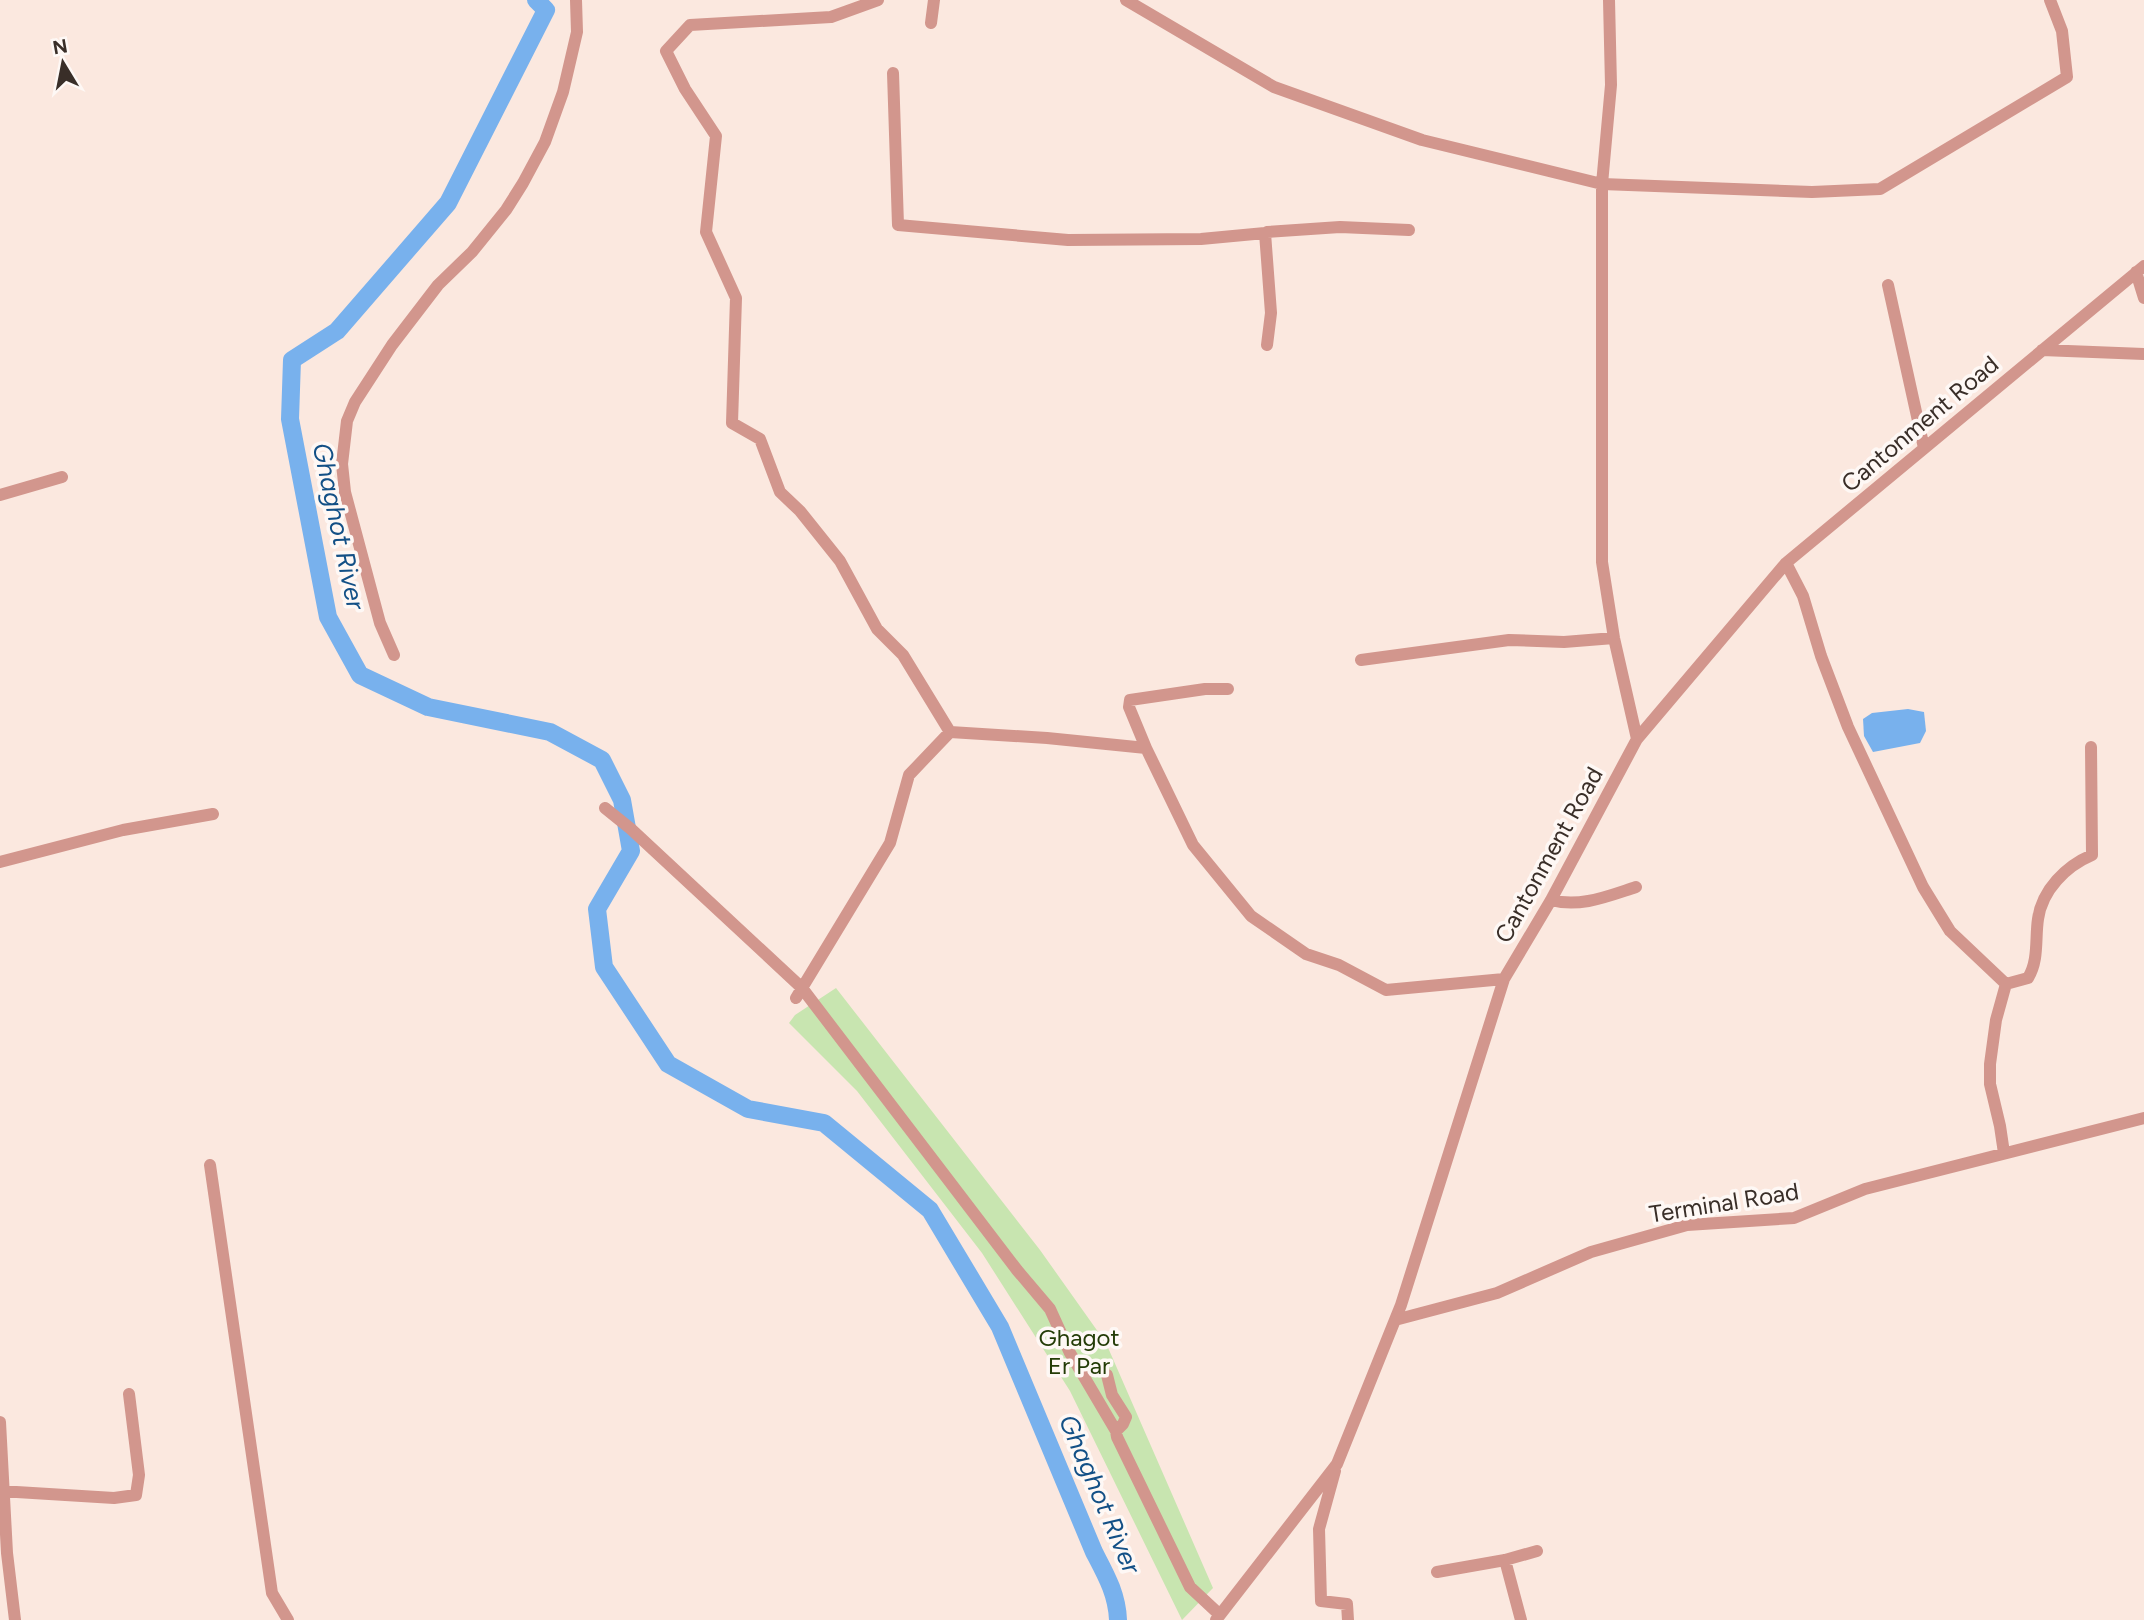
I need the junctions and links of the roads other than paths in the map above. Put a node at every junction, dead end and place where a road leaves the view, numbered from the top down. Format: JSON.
{"nodes":[{"id":1,"x":576,"y":0,"type":"edge"},
{"id":2,"x":878,"y":0,"type":"edge"},
{"id":3,"x":934,"y":0,"type":"edge"},
{"id":4,"x":1126,"y":0,"type":"edge"},
{"id":5,"x":1609,"y":0,"type":"edge"},
{"id":6,"x":2050,"y":0,"type":"edge"},
{"id":7,"x":931,"y":23,"type":"dead end"},
{"id":8,"x":893,"y":73,"type":"dead end"},
{"id":9,"x":1602,"y":184,"type":"junction"},
{"id":10,"x":1409,"y":230,"type":"dead end"},
{"id":11,"x":1265,"y":233,"type":"junction"},
{"id":12,"x":2140,"y":269,"type":"edge"},
{"id":13,"x":1888,"y":285,"type":"dead end"},
{"id":14,"x":2144,"y":298,"type":"edge"},
{"id":15,"x":1267,"y":345,"type":"dead end"},
{"id":16,"x":2042,"y":350,"type":"junction"},
{"id":17,"x":2144,"y":354,"type":"edge"},
{"id":18,"x":1924,"y":449,"type":"junction"},
{"id":19,"x":62,"y":477,"type":"dead end"},
{"id":20,"x":0,"y":495,"type":"edge"},
{"id":21,"x":1786,"y":563,"type":"junction"},
{"id":22,"x":1614,"y":638,"type":"junction"},
{"id":23,"x":394,"y":655,"type":"dead end"},
{"id":24,"x":1361,"y":660,"type":"dead end"},
{"id":25,"x":1228,"y":689,"type":"dead end"},
{"id":26,"x":950,"y":732,"type":"junction"},
{"id":27,"x":1637,"y":738,"type":"junction"},
{"id":28,"x":2091,"y":747,"type":"dead end"},
{"id":29,"x":1146,"y":748,"type":"junction"},
{"id":30,"x":606,"y":808,"type":"dead end"},
{"id":31,"x":213,"y":814,"type":"dead end"},
{"id":32,"x":0,"y":862,"type":"edge"},
{"id":33,"x":1636,"y":887,"type":"dead end"},
{"id":34,"x":1551,"y":900,"type":"junction"},
{"id":35,"x":1504,"y":979,"type":"junction"},
{"id":36,"x":2006,"y":984,"type":"junction"},
{"id":37,"x":799,"y":993,"type":"junction"},
{"id":38,"x":2144,"y":1118,"type":"edge"},
{"id":39,"x":2004,"y":1153,"type":"junction"},
{"id":40,"x":210,"y":1165,"type":"dead end"},
{"id":41,"x":1395,"y":1320,"type":"junction"},
{"id":42,"x":1107,"y":1375,"type":"dead end"},
{"id":43,"x":129,"y":1394,"type":"dead end"},
{"id":44,"x":0,"y":1422,"type":"edge"},
{"id":45,"x":1116,"y":1431,"type":"junction"},
{"id":46,"x":1337,"y":1464,"type":"junction"},
{"id":47,"x":2,"y":1491,"type":"edge"},
{"id":48,"x":1537,"y":1550,"type":"dead end"},
{"id":49,"x":1504,"y":1560,"type":"junction"},
{"id":50,"x":1437,"y":1572,"type":"dead end"},
{"id":51,"x":1218,"y":1618,"type":"edge"},
{"id":52,"x":15,"y":1620,"type":"edge"},
{"id":53,"x":288,"y":1620,"type":"edge"},
{"id":54,"x":1348,"y":1620,"type":"edge"},
{"id":55,"x":1521,"y":1620,"type":"edge"}],
"edges":[{"from":1,"to":23,"type":"street"},
{"from":2,"to":26,"type":"street"},
{"from":3,"to":7,"type":"street"},
{"from":4,"to":9,"type":"street"},
{"from":5,"to":9,"type":"street"},
{"from":6,"to":9,"type":"street"},
{"from":8,"to":11,"type":"street"},
{"from":9,"to":22,"type":"street"},
{"from":10,"to":11,"type":"street"},
{"from":11,"to":15,"type":"street"},
{"from":12,"to":14,"type":"street"},
{"from":12,"to":16,"type":"street","name":"Cantonment Road"},
{"from":13,"to":18,"type":"street"},
{"from":16,"to":17,"type":"street"},
{"from":16,"to":18,"type":"street","name":"Cantonment Road"},
{"from":18,"to":21,"type":"street","name":"Cantonment Road"},
{"from":19,"to":20,"type":"street"},
{"from":21,"to":27,"type":"street","name":"Cantonment Road"},
{"from":21,"to":36,"type":"street"},
{"from":22,"to":24,"type":"street"},
{"from":22,"to":27,"type":"street"},
{"from":25,"to":29,"type":"street"},
{"from":26,"to":29,"type":"street"},
{"from":26,"to":37,"type":"street"},
{"from":27,"to":34,"type":"street","name":"Cantonment Road"},
{"from":28,"to":36,"type":"street"},
{"from":29,"to":35,"type":"street"},
{"from":30,"to":37,"type":"street"},
{"from":31,"to":32,"type":"street"},
{"from":33,"to":34,"type":"street"},
{"from":34,"to":35,"type":"street","name":"Cantonment Road"},
{"from":35,"to":41,"type":"street","name":"Cantonment Road"},
{"from":36,"to":39,"type":"street"},
{"from":37,"to":45,"type":"street"},
{"from":38,"to":39,"type":"street","name":"Terminal Road"},
{"from":39,"to":41,"type":"street","name":"Terminal Road"},
{"from":40,"to":53,"type":"street"},
{"from":41,"to":46,"type":"street","name":"Cantonment Road"},
{"from":42,"to":45,"type":"street"},
{"from":43,"to":47,"type":"street"},
{"from":44,"to":47,"type":"street"},
{"from":45,"to":51,"type":"street"},
{"from":46,"to":51,"type":"street","name":"Cantonment Road"},
{"from":46,"to":54,"type":"street"},
{"from":47,"to":52,"type":"street"},
{"from":48,"to":49,"type":"street"},
{"from":49,"to":50,"type":"street"},
{"from":49,"to":55,"type":"street"}]}
